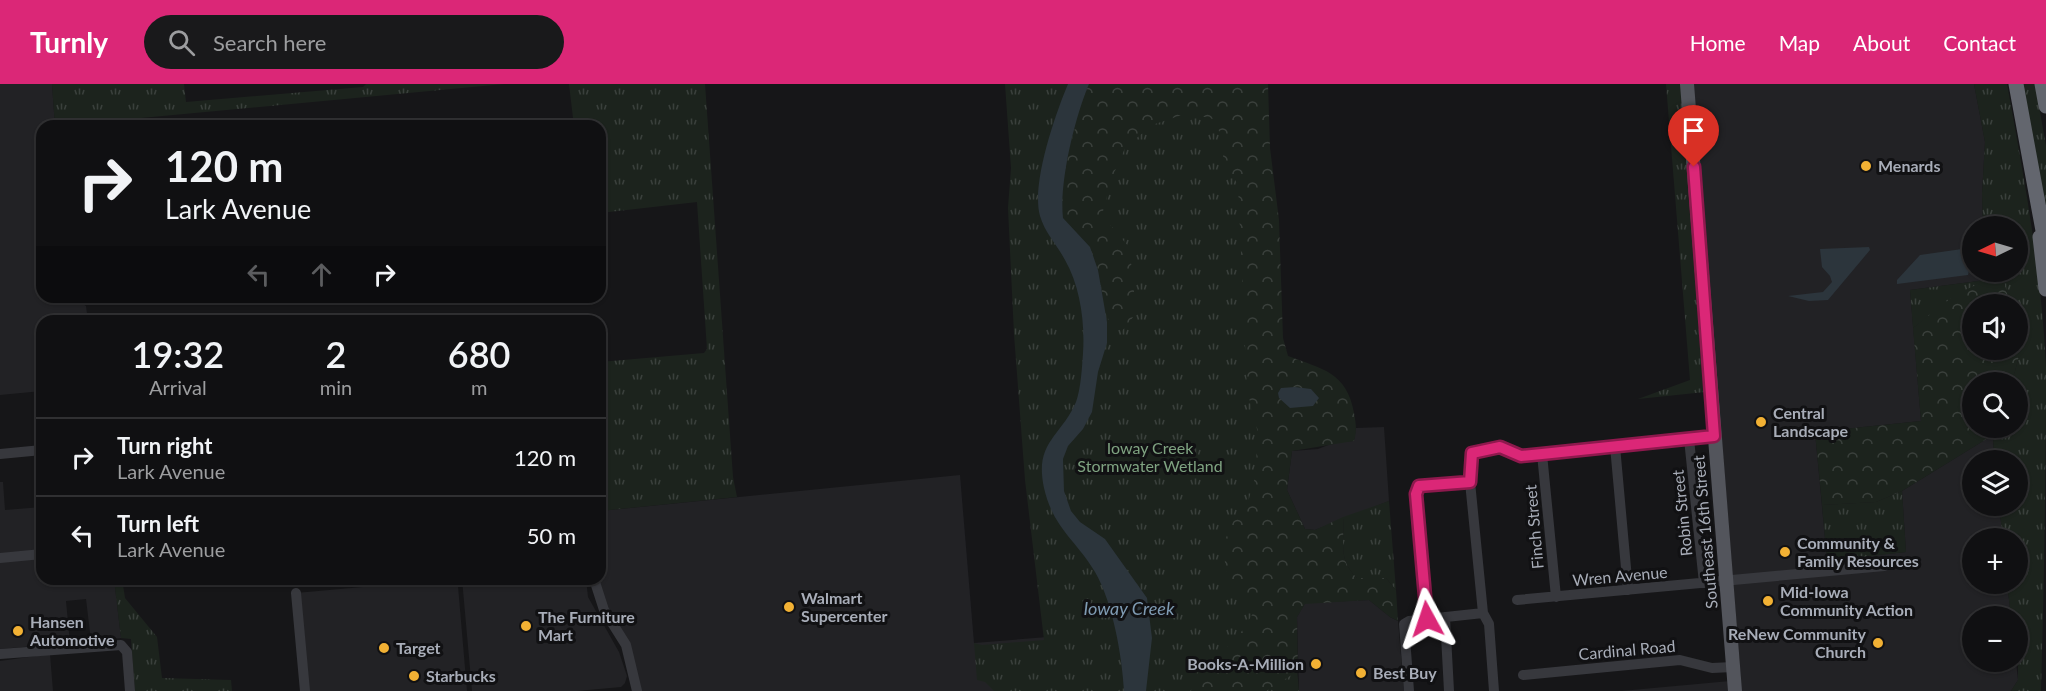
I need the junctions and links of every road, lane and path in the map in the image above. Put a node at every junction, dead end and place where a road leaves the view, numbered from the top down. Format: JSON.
{"nodes":[{"id":1,"x":1687,"y":84,"type":"edge"},
{"id":2,"x":2016,"y":84,"type":"edge"},
{"id":3,"x":2042,"y":84,"type":"edge"},
{"id":4,"x":2046,"y":106,"type":"edge"},
{"id":5,"x":2036,"y":198,"type":"junction"},
{"id":6,"x":2046,"y":247,"type":"edge"},
{"id":7,"x":2046,"y":289,"type":"edge"},
{"id":8,"x":1714,"y":436,"type":"junction"},
{"id":9,"x":1689,"y":439,"type":"junction"},
{"id":10,"x":1615,"y":446,"type":"junction"},
{"id":11,"x":36,"y":451,"type":"edge"},
{"id":12,"x":0,"y":454,"type":"edge"},
{"id":13,"x":1542,"y":454,"type":"junction"},
{"id":14,"x":1470,"y":482,"type":"junction"},
{"id":15,"x":36,"y":555,"type":"edge"},
{"id":16,"x":0,"y":558,"type":"edge"},
{"id":17,"x":1884,"y":566,"type":"dead end"},
{"id":18,"x":1726,"y":581,"type":"junction"},
{"id":19,"x":1704,"y":583,"type":"junction"},
{"id":20,"x":596,"y":585,"type":"edge"},
{"id":21,"x":1628,"y":590,"type":"junction"},
{"id":22,"x":296,"y":593,"type":"dead end"},
{"id":23,"x":1556,"y":597,"type":"junction"},
{"id":24,"x":1517,"y":600,"type":"dead end"},
{"id":25,"x":1483,"y":614,"type":"junction"},
{"id":26,"x":1445,"y":617,"type":"junction"},
{"id":27,"x":1427,"y":619,"type":"junction"},
{"id":28,"x":0,"y":654,"type":"edge"},
{"id":29,"x":1733,"y":667,"type":"junction"},
{"id":30,"x":1523,"y":675,"type":"dead end"},
{"id":31,"x":130,"y":691,"type":"edge"},
{"id":32,"x":305,"y":691,"type":"edge"},
{"id":33,"x":637,"y":691,"type":"edge"},
{"id":34,"x":1409,"y":691,"type":"edge"},
{"id":35,"x":1449,"y":691,"type":"edge"},
{"id":36,"x":1494,"y":691,"type":"edge"},
{"id":37,"x":1735,"y":691,"type":"edge"}],
"edges":[{"from":1,"to":8,"type":"main road","name":"Southeast 16th Street"},
{"from":2,"to":5,"type":"highway"},
{"from":3,"to":4,"type":"highway"},
{"from":5,"to":6,"type":"highway"},
{"from":5,"to":7,"type":"highway"},
{"from":8,"to":9,"type":"street"},
{"from":8,"to":18,"type":"main road","name":"Southeast 16th Street"},
{"from":9,"to":10,"type":"street"},
{"from":9,"to":19,"type":"street","name":"Robin Street"},
{"from":10,"to":13,"type":"street"},
{"from":10,"to":21,"type":"street"},
{"from":11,"to":12,"type":"street"},
{"from":13,"to":14,"type":"street"},
{"from":13,"to":23,"type":"street","name":"Finch Street"},
{"from":14,"to":25,"type":"street"},
{"from":14,"to":27,"type":"street"},
{"from":15,"to":16,"type":"street"},
{"from":17,"to":18,"type":"street","name":"Wren Avenue"},
{"from":18,"to":19,"type":"street","name":"Wren Avenue"},
{"from":18,"to":29,"type":"main road","name":"Southeast 16th Street"},
{"from":19,"to":21,"type":"street","name":"Wren Avenue"},
{"from":20,"to":33,"type":"street"},
{"from":21,"to":23,"type":"street","name":"Wren Avenue"},
{"from":22,"to":32,"type":"street"},
{"from":23,"to":24,"type":"street","name":"Wren Avenue"},
{"from":25,"to":26,"type":"street"},
{"from":25,"to":36,"type":"street"},
{"from":26,"to":27,"type":"street"},
{"from":26,"to":35,"type":"street"},
{"from":27,"to":34,"type":"street"},
{"from":28,"to":31,"type":"street"},
{"from":29,"to":30,"type":"street","name":"Cardinal Road"},
{"from":29,"to":37,"type":"main road","name":"Southeast 16th Street"}]}
